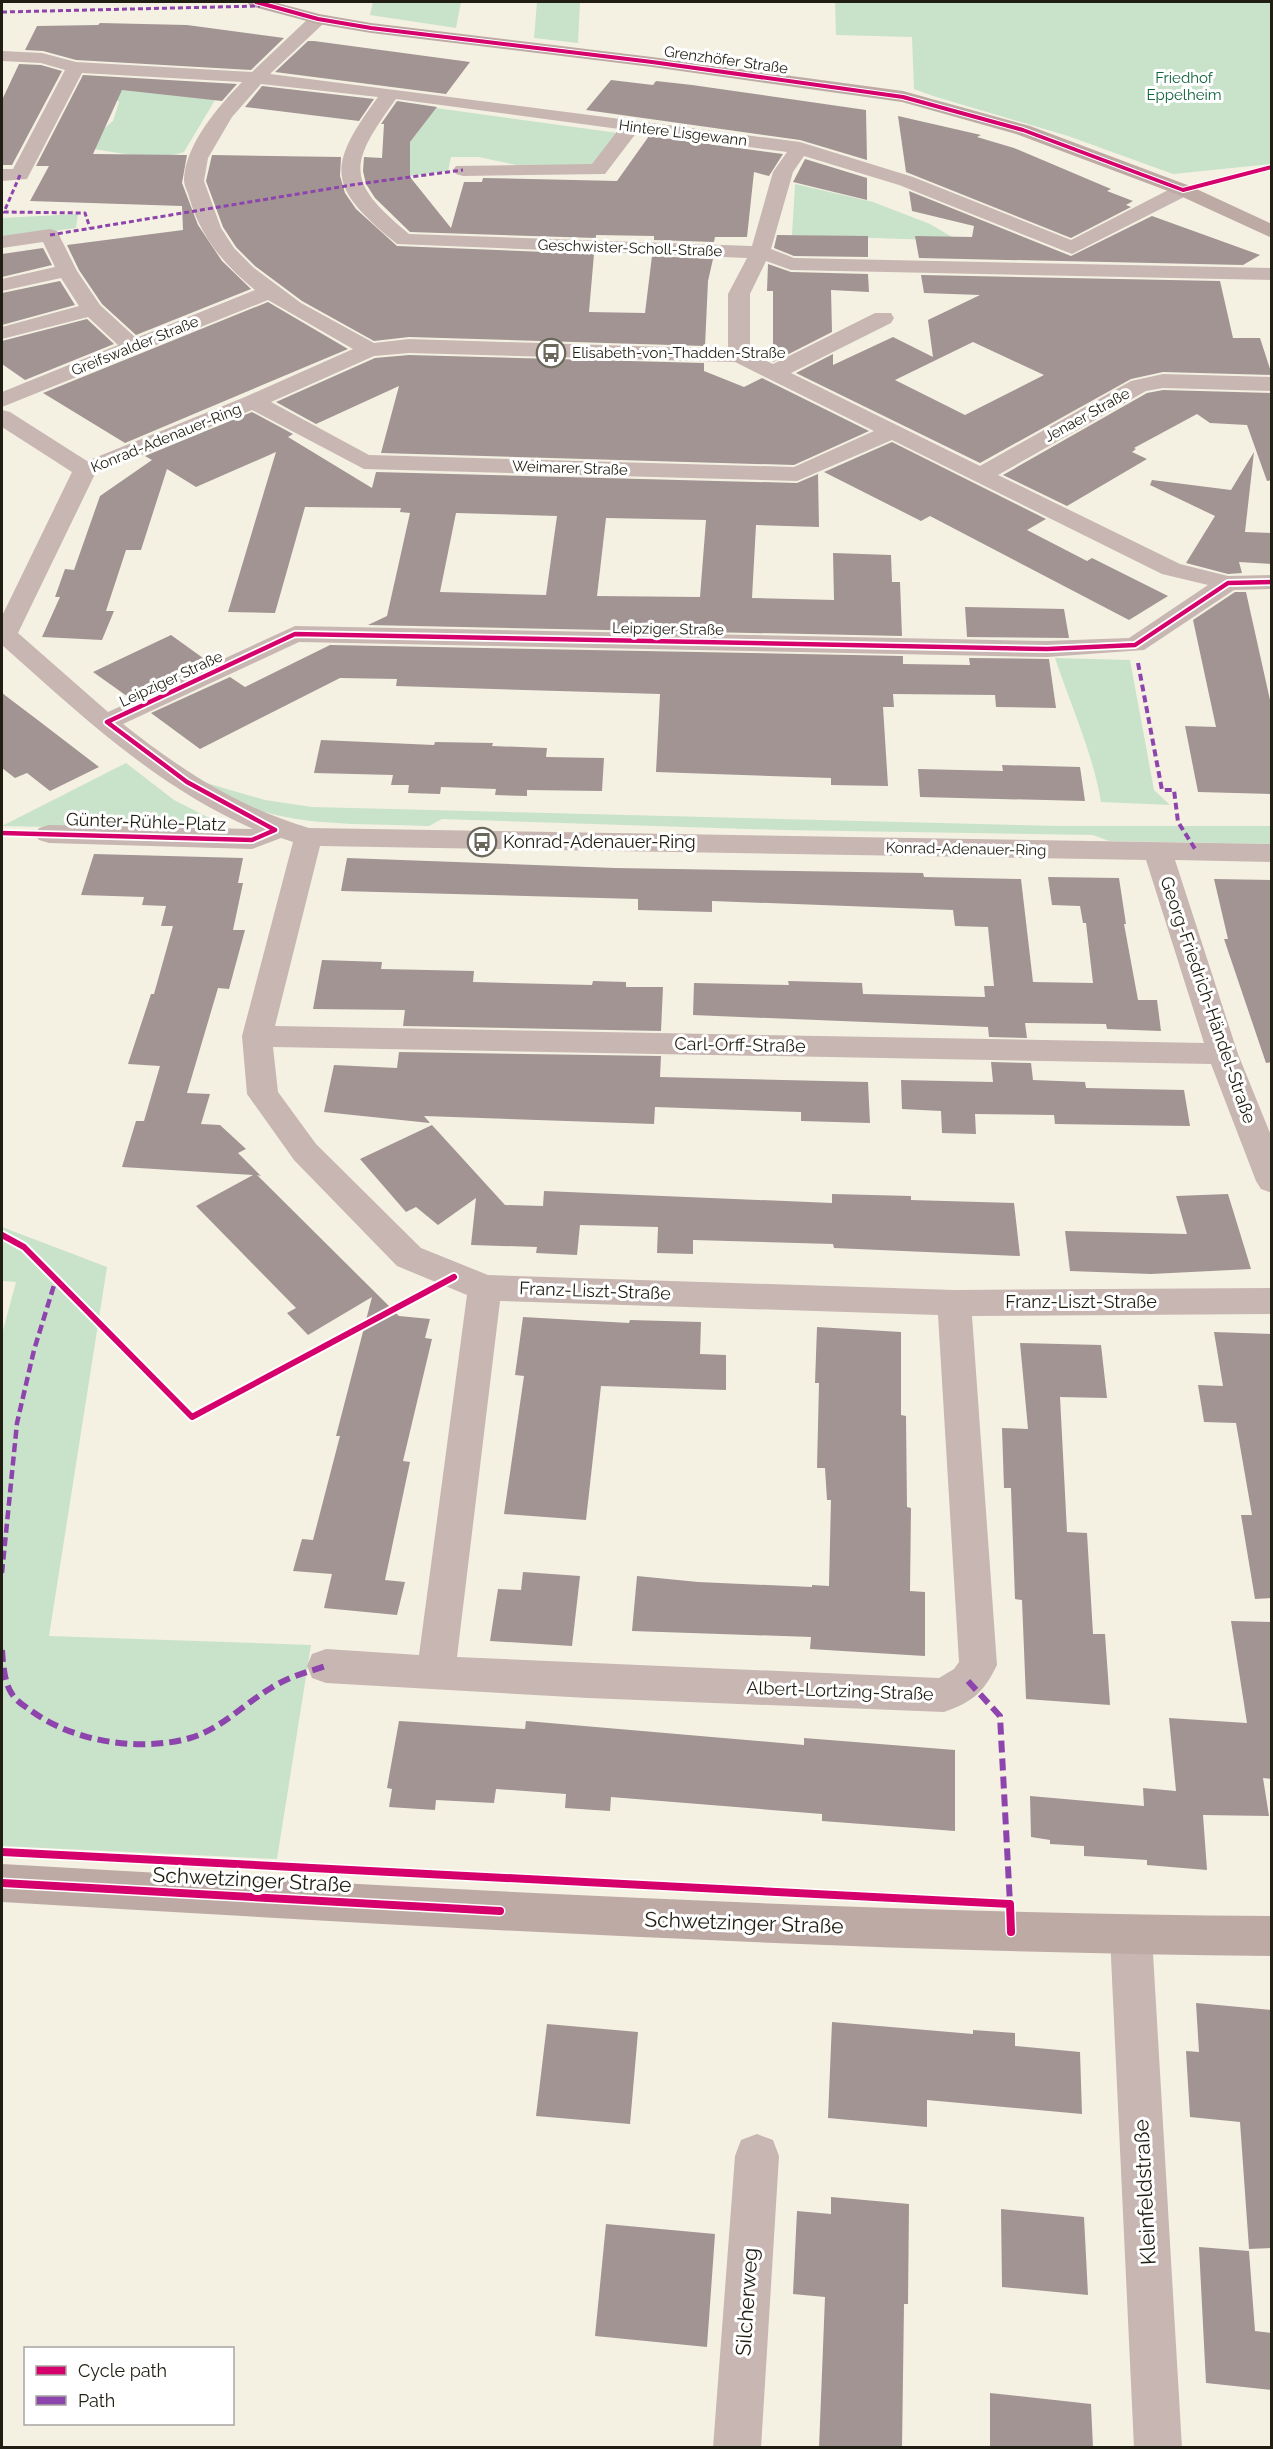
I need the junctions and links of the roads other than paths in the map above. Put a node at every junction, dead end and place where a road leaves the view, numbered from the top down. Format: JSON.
{"nodes":[{"id":1,"x":256,"y":2,"type":"edge"},
{"id":2,"x":318,"y":19,"type":"junction"},
{"id":3,"x":2,"y":56,"type":"edge"},
{"id":4,"x":76,"y":67,"type":"junction"},
{"id":5,"x":255,"y":79,"type":"junction"},
{"id":6,"x":391,"y":93,"type":"junction"},
{"id":7,"x":630,"y":127,"type":"junction"},
{"id":8,"x":800,"y":148,"type":"junction"},
{"id":9,"x":463,"y":170,"type":"dead end"},
{"id":10,"x":2,"y":175,"type":"edge"},
{"id":11,"x":1183,"y":190,"type":"junction"},
{"id":12,"x":1272,"y":232,"type":"edge"},
{"id":13,"x":2,"y":242,"type":"edge"},
{"id":14,"x":1072,"y":248,"type":"junction"},
{"id":15,"x":760,"y":252,"type":"junction"},
{"id":16,"x":1035,"y":269,"type":"junction"},
{"id":17,"x":67,"y":271,"type":"junction"},
{"id":18,"x":1130,"y":271,"type":"junction"},
{"id":19,"x":1272,"y":274,"type":"edge"},
{"id":20,"x":2,"y":285,"type":"edge"},
{"id":21,"x":268,"y":292,"type":"junction"},
{"id":22,"x":92,"y":309,"type":"junction"},
{"id":23,"x":883,"y":318,"type":"dead end"},
{"id":24,"x":2,"y":333,"type":"edge"},
{"id":25,"x":133,"y":347,"type":"junction"},
{"id":26,"x":370,"y":350,"type":"junction"},
{"id":27,"x":739,"y":356,"type":"junction"},
{"id":28,"x":773,"y":373,"type":"junction"},
{"id":29,"x":1272,"y":384,"type":"edge"},
{"id":30,"x":2,"y":400,"type":"edge"},
{"id":31,"x":252,"y":402,"type":"junction"},
{"id":32,"x":2,"y":417,"type":"edge"},
{"id":33,"x":892,"y":432,"type":"junction"},
{"id":34,"x":85,"y":471,"type":"junction"},
{"id":35,"x":981,"y":475,"type":"junction"},
{"id":36,"x":1272,"y":582,"type":"edge"},
{"id":37,"x":1228,"y":583,"type":"junction"},
{"id":38,"x":107,"y":722,"type":"junction"},
{"id":39,"x":275,"y":830,"type":"junction"},
{"id":40,"x":49,"y":834,"type":"dead end"},
{"id":41,"x":308,"y":837,"type":"junction"},
{"id":42,"x":1158,"y":852,"type":"junction"},
{"id":43,"x":1272,"y":853,"type":"edge"},
{"id":44,"x":257,"y":1036,"type":"junction"},
{"id":45,"x":1223,"y":1054,"type":"junction"},
{"id":46,"x":1272,"y":1181,"type":"edge"},
{"id":47,"x":485,"y":1288,"type":"junction"},
{"id":48,"x":1272,"y":1301,"type":"edge"},
{"id":49,"x":954,"y":1303,"type":"junction"},
{"id":50,"x":326,"y":1666,"type":"dead end"},
{"id":51,"x":436,"y":1671,"type":"junction"},
{"id":52,"x":2,"y":1883,"type":"edge"},
{"id":53,"x":1131,"y":1936,"type":"junction"},
{"id":54,"x":1272,"y":1936,"type":"edge"},
{"id":55,"x":757,"y":2156,"type":"dead end"},
{"id":56,"x":737,"y":2448,"type":"edge"},
{"id":57,"x":1158,"y":2448,"type":"edge"}],
"edges":[{"from":1,"to":2,"type":"street","name":"Grenzhöfer Straße"},
{"from":2,"to":5,"type":"street"},
{"from":2,"to":11,"type":"street","name":"Grenzhöfer Straße"},
{"from":3,"to":4,"type":"street","name":"Hintere Lisgewann"},
{"from":4,"to":5,"type":"street","name":"Hintere Lisgewann"},
{"from":4,"to":10,"type":"street"},
{"from":5,"to":6,"type":"street","name":"Hintere Lisgewann"},
{"from":5,"to":21,"type":"street"},
{"from":6,"to":7,"type":"street","name":"Hintere Lisgewann"},
{"from":6,"to":15,"type":"street","name":"Geschwister-Scholl-Straße"},
{"from":7,"to":8,"type":"street","name":"Hintere Lisgewann"},
{"from":7,"to":9,"type":"street"},
{"from":8,"to":14,"type":"street","name":"Hintere Lisgewann"},
{"from":8,"to":15,"type":"street"},
{"from":11,"to":12,"type":"street","name":"Grenzhöfer Straße"},
{"from":11,"to":14,"type":"street"},
{"from":13,"to":17,"type":"street"},
{"from":14,"to":16,"type":"street"},
{"from":14,"to":18,"type":"street","name":"Geschwister-Scholl-Straße"},
{"from":15,"to":16,"type":"street","name":"Geschwister-Scholl-Straße"},
{"from":15,"to":27,"type":"street"},
{"from":16,"to":18,"type":"street","name":"Geschwister-Scholl-Straße"},
{"from":17,"to":20,"type":"street"},
{"from":17,"to":22,"type":"street"},
{"from":18,"to":19,"type":"street","name":"Geschwister-Scholl-Straße"},
{"from":21,"to":25,"type":"street","name":"Greifswalder Straße"},
{"from":21,"to":26,"type":"street"},
{"from":22,"to":24,"type":"street"},
{"from":22,"to":25,"type":"street"},
{"from":23,"to":28,"type":"street"},
{"from":25,"to":30,"type":"street","name":"Greifswalder Straße"},
{"from":26,"to":27,"type":"street","name":"Konrad-Adenauer-Ring"},
{"from":26,"to":31,"type":"street","name":"Konrad-Adenauer-Ring"},
{"from":27,"to":28,"type":"street","name":"Konrad-Adenauer-Ring"},
{"from":28,"to":33,"type":"street","name":"Konrad-Adenauer-Ring"},
{"from":29,"to":35,"type":"street","name":"Jenaer Straße"},
{"from":31,"to":33,"type":"street","name":"Weimarer Straße"},
{"from":31,"to":34,"type":"street","name":"Konrad-Adenauer-Ring"},
{"from":32,"to":34,"type":"street"},
{"from":33,"to":35,"type":"street","name":"Konrad-Adenauer-Ring"},
{"from":34,"to":38,"type":"street","name":"Konrad-Adenauer-Ring"},
{"from":35,"to":37,"type":"street","name":"Konrad-Adenauer-Ring"},
{"from":36,"to":37,"type":"street","name":"Konrad-Adenauer-Ring"},
{"from":37,"to":38,"type":"street","name":"Leipziger Straße"},
{"from":38,"to":39,"type":"street","name":"Konrad-Adenauer-Ring"},
{"from":39,"to":40,"type":"street","name":"Günter-Rühle-Platz"},
{"from":39,"to":41,"type":"street","name":"Konrad-Adenauer-Ring"},
{"from":41,"to":42,"type":"street","name":"Konrad-Adenauer-Ring"},
{"from":41,"to":44,"type":"street","name":"Franz-Liszt-Straße"},
{"from":42,"to":43,"type":"street","name":"Konrad-Adenauer-Ring"},
{"from":42,"to":45,"type":"street","name":"Georg-Friedrich-Händel-Straße"},
{"from":44,"to":45,"type":"street","name":"Carl-Orff-Straße"},
{"from":44,"to":47,"type":"street","name":"Franz-Liszt-Straße"},
{"from":45,"to":46,"type":"street","name":"Georg-Friedrich-Händel-Straße"},
{"from":47,"to":49,"type":"street","name":"Franz-Liszt-Straße"},
{"from":47,"to":51,"type":"street"},
{"from":48,"to":49,"type":"street","name":"Franz-Liszt-Straße"},
{"from":49,"to":51,"type":"street","name":"Albert-Lortzing-Straße"},
{"from":50,"to":51,"type":"street","name":"Albert-Lortzing-Straße"},
{"from":52,"to":53,"type":"street","name":"Schwetzinger Straße"},
{"from":53,"to":54,"type":"street","name":"Schwetzinger Straße"},
{"from":53,"to":57,"type":"street","name":"Kleinfeldstraße"},
{"from":55,"to":56,"type":"street","name":"Silcherweg"}]}
